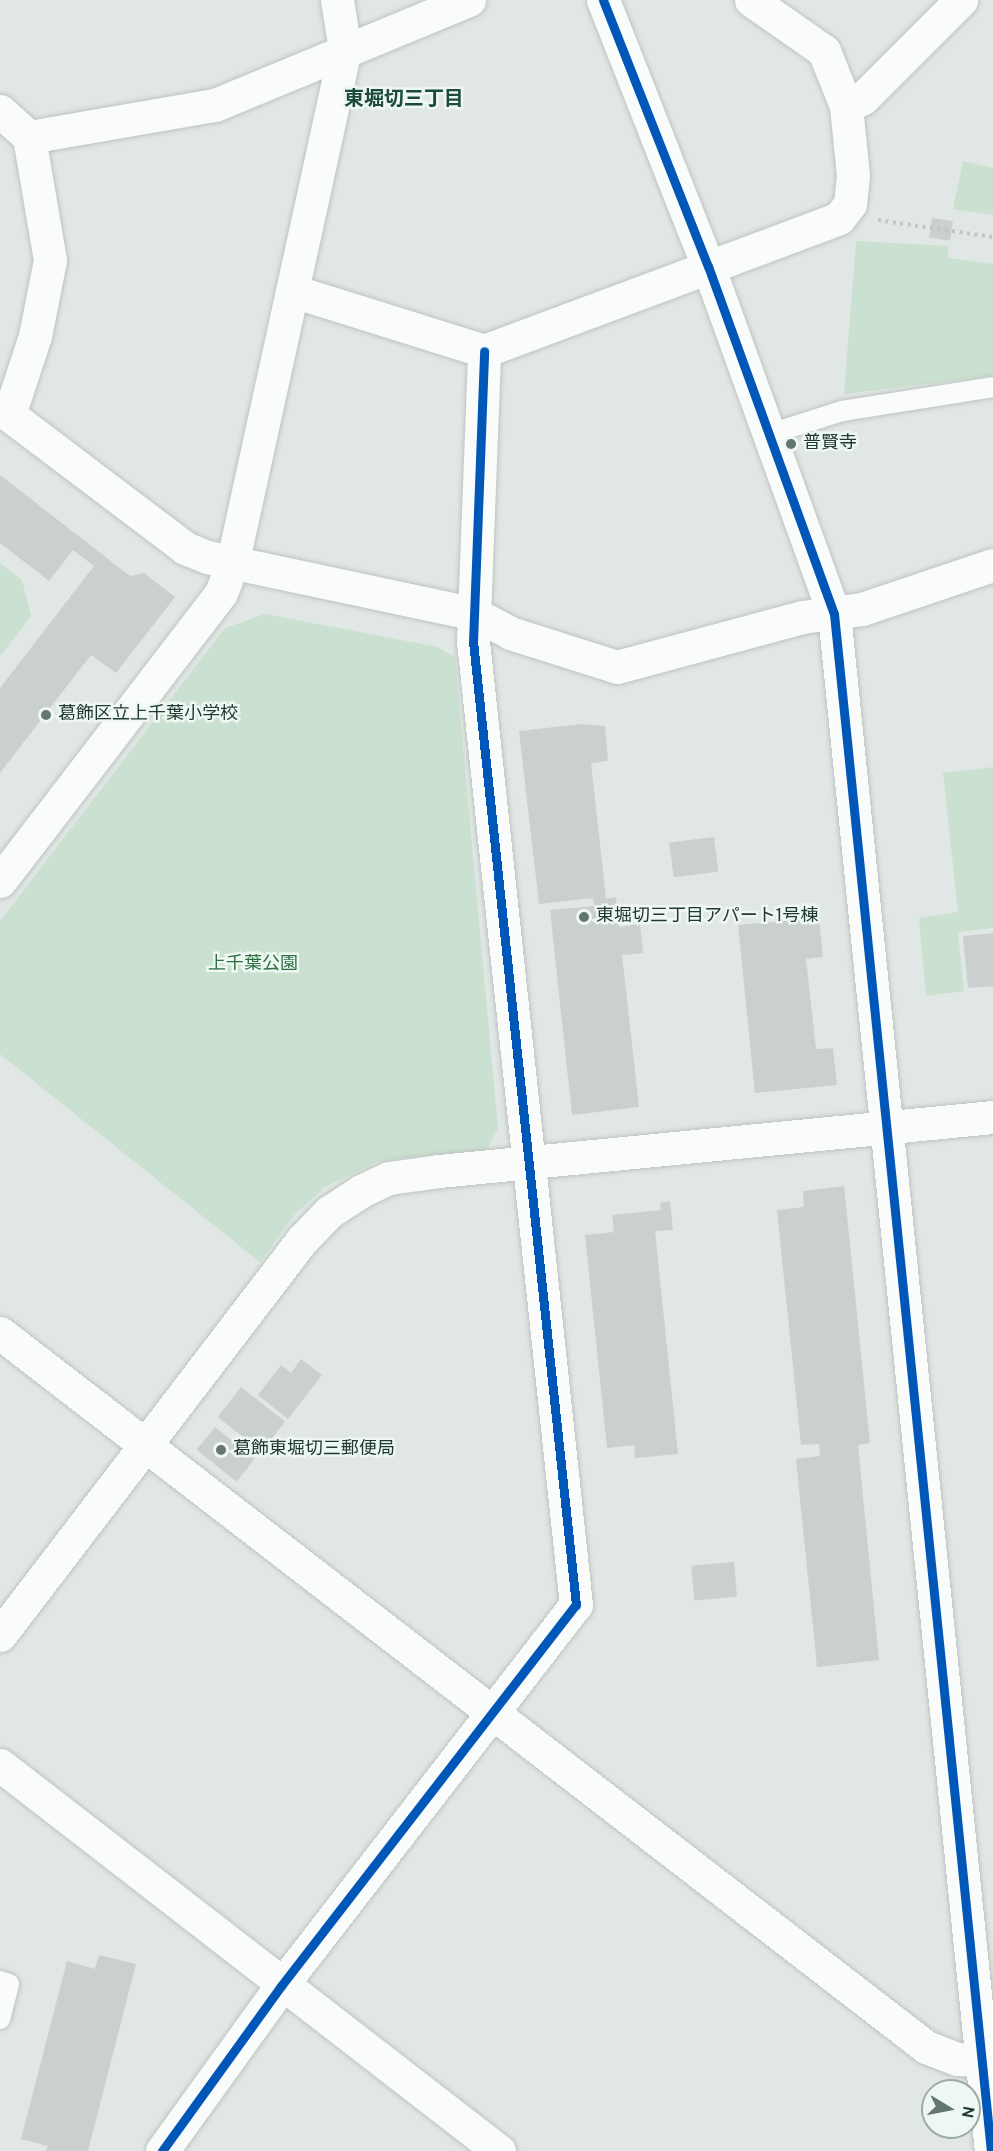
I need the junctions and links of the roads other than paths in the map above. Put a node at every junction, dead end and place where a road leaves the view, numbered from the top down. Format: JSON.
{"nodes":[{"id":1,"x":337,"y":0,"type":"edge"},
{"id":2,"x":469,"y":0,"type":"edge"},
{"id":3,"x":603,"y":0,"type":"edge"},
{"id":4,"x":751,"y":0,"type":"edge"},
{"id":5,"x":961,"y":0,"type":"edge"},
{"id":6,"x":345,"y":49,"type":"junction"},
{"id":7,"x":846,"y":106,"type":"junction"},
{"id":8,"x":0,"y":111,"type":"edge"},
{"id":9,"x":29,"y":137,"type":"junction"},
{"id":10,"x":708,"y":266,"type":"junction"},
{"id":11,"x":293,"y":291,"type":"junction"},
{"id":12,"x":484,"y":351,"type":"junction"},
{"id":13,"x":993,"y":387,"type":"edge"},
{"id":14,"x":4,"y":411,"type":"edge"},
{"id":15,"x":770,"y":434,"type":"junction"},
{"id":16,"x":232,"y":565,"type":"junction"},
{"id":17,"x":992,"y":567,"type":"edge"},
{"id":18,"x":475,"y":614,"type":"junction"},
{"id":19,"x":834,"y":614,"type":"junction"},
{"id":20,"x":0,"y":881,"type":"edge"},
{"id":21,"x":993,"y":1117,"type":"edge"},
{"id":22,"x":888,"y":1125,"type":"junction"},
{"id":23,"x":529,"y":1162,"type":"junction"},
{"id":24,"x":0,"y":1333,"type":"edge"},
{"id":25,"x":145,"y":1444,"type":"junction"},
{"id":26,"x":0,"y":1635,"type":"edge"},
{"id":27,"x":495,"y":1714,"type":"junction"},
{"id":28,"x":0,"y":1765,"type":"edge"},
{"id":29,"x":0,"y":1981,"type":"edge"},
{"id":30,"x":281,"y":1986,"type":"junction"},
{"id":31,"x":0,"y":2019,"type":"edge"},
{"id":32,"x":984,"y":2040,"type":"edge"},
{"id":33,"x":162,"y":2151,"type":"edge"},
{"id":34,"x":499,"y":2151,"type":"edge"},
{"id":35,"x":991,"y":2151,"type":"edge"}],
"edges":[{"from":1,"to":6,"type":"street"},
{"from":2,"to":6,"type":"street"},
{"from":3,"to":10,"type":"street"},
{"from":4,"to":7,"type":"street"},
{"from":5,"to":7,"type":"street"},
{"from":6,"to":9,"type":"street"},
{"from":6,"to":11,"type":"street"},
{"from":7,"to":10,"type":"street"},
{"from":8,"to":9,"type":"street"},
{"from":9,"to":14,"type":"street"},
{"from":10,"to":12,"type":"street"},
{"from":10,"to":15,"type":"street"},
{"from":11,"to":12,"type":"street"},
{"from":11,"to":16,"type":"street"},
{"from":12,"to":18,"type":"street"},
{"from":13,"to":15,"type":"lane"},
{"from":14,"to":16,"type":"street"},
{"from":15,"to":19,"type":"street"},
{"from":16,"to":18,"type":"street"},
{"from":16,"to":20,"type":"street"},
{"from":17,"to":19,"type":"street"},
{"from":18,"to":19,"type":"street"},
{"from":18,"to":23,"type":"street"},
{"from":19,"to":22,"type":"street"},
{"from":21,"to":22,"type":"street"},
{"from":22,"to":23,"type":"street"},
{"from":22,"to":32,"type":"street"},
{"from":23,"to":25,"type":"street"},
{"from":23,"to":27,"type":"street"},
{"from":24,"to":25,"type":"street"},
{"from":25,"to":26,"type":"street"},
{"from":25,"to":27,"type":"street"},
{"from":27,"to":30,"type":"street"},
{"from":27,"to":32,"type":"street"},
{"from":28,"to":30,"type":"street"},
{"from":29,"to":31,"type":"lane"},
{"from":30,"to":33,"type":"street"},
{"from":30,"to":34,"type":"street"},
{"from":32,"to":35,"type":"street"}]}
